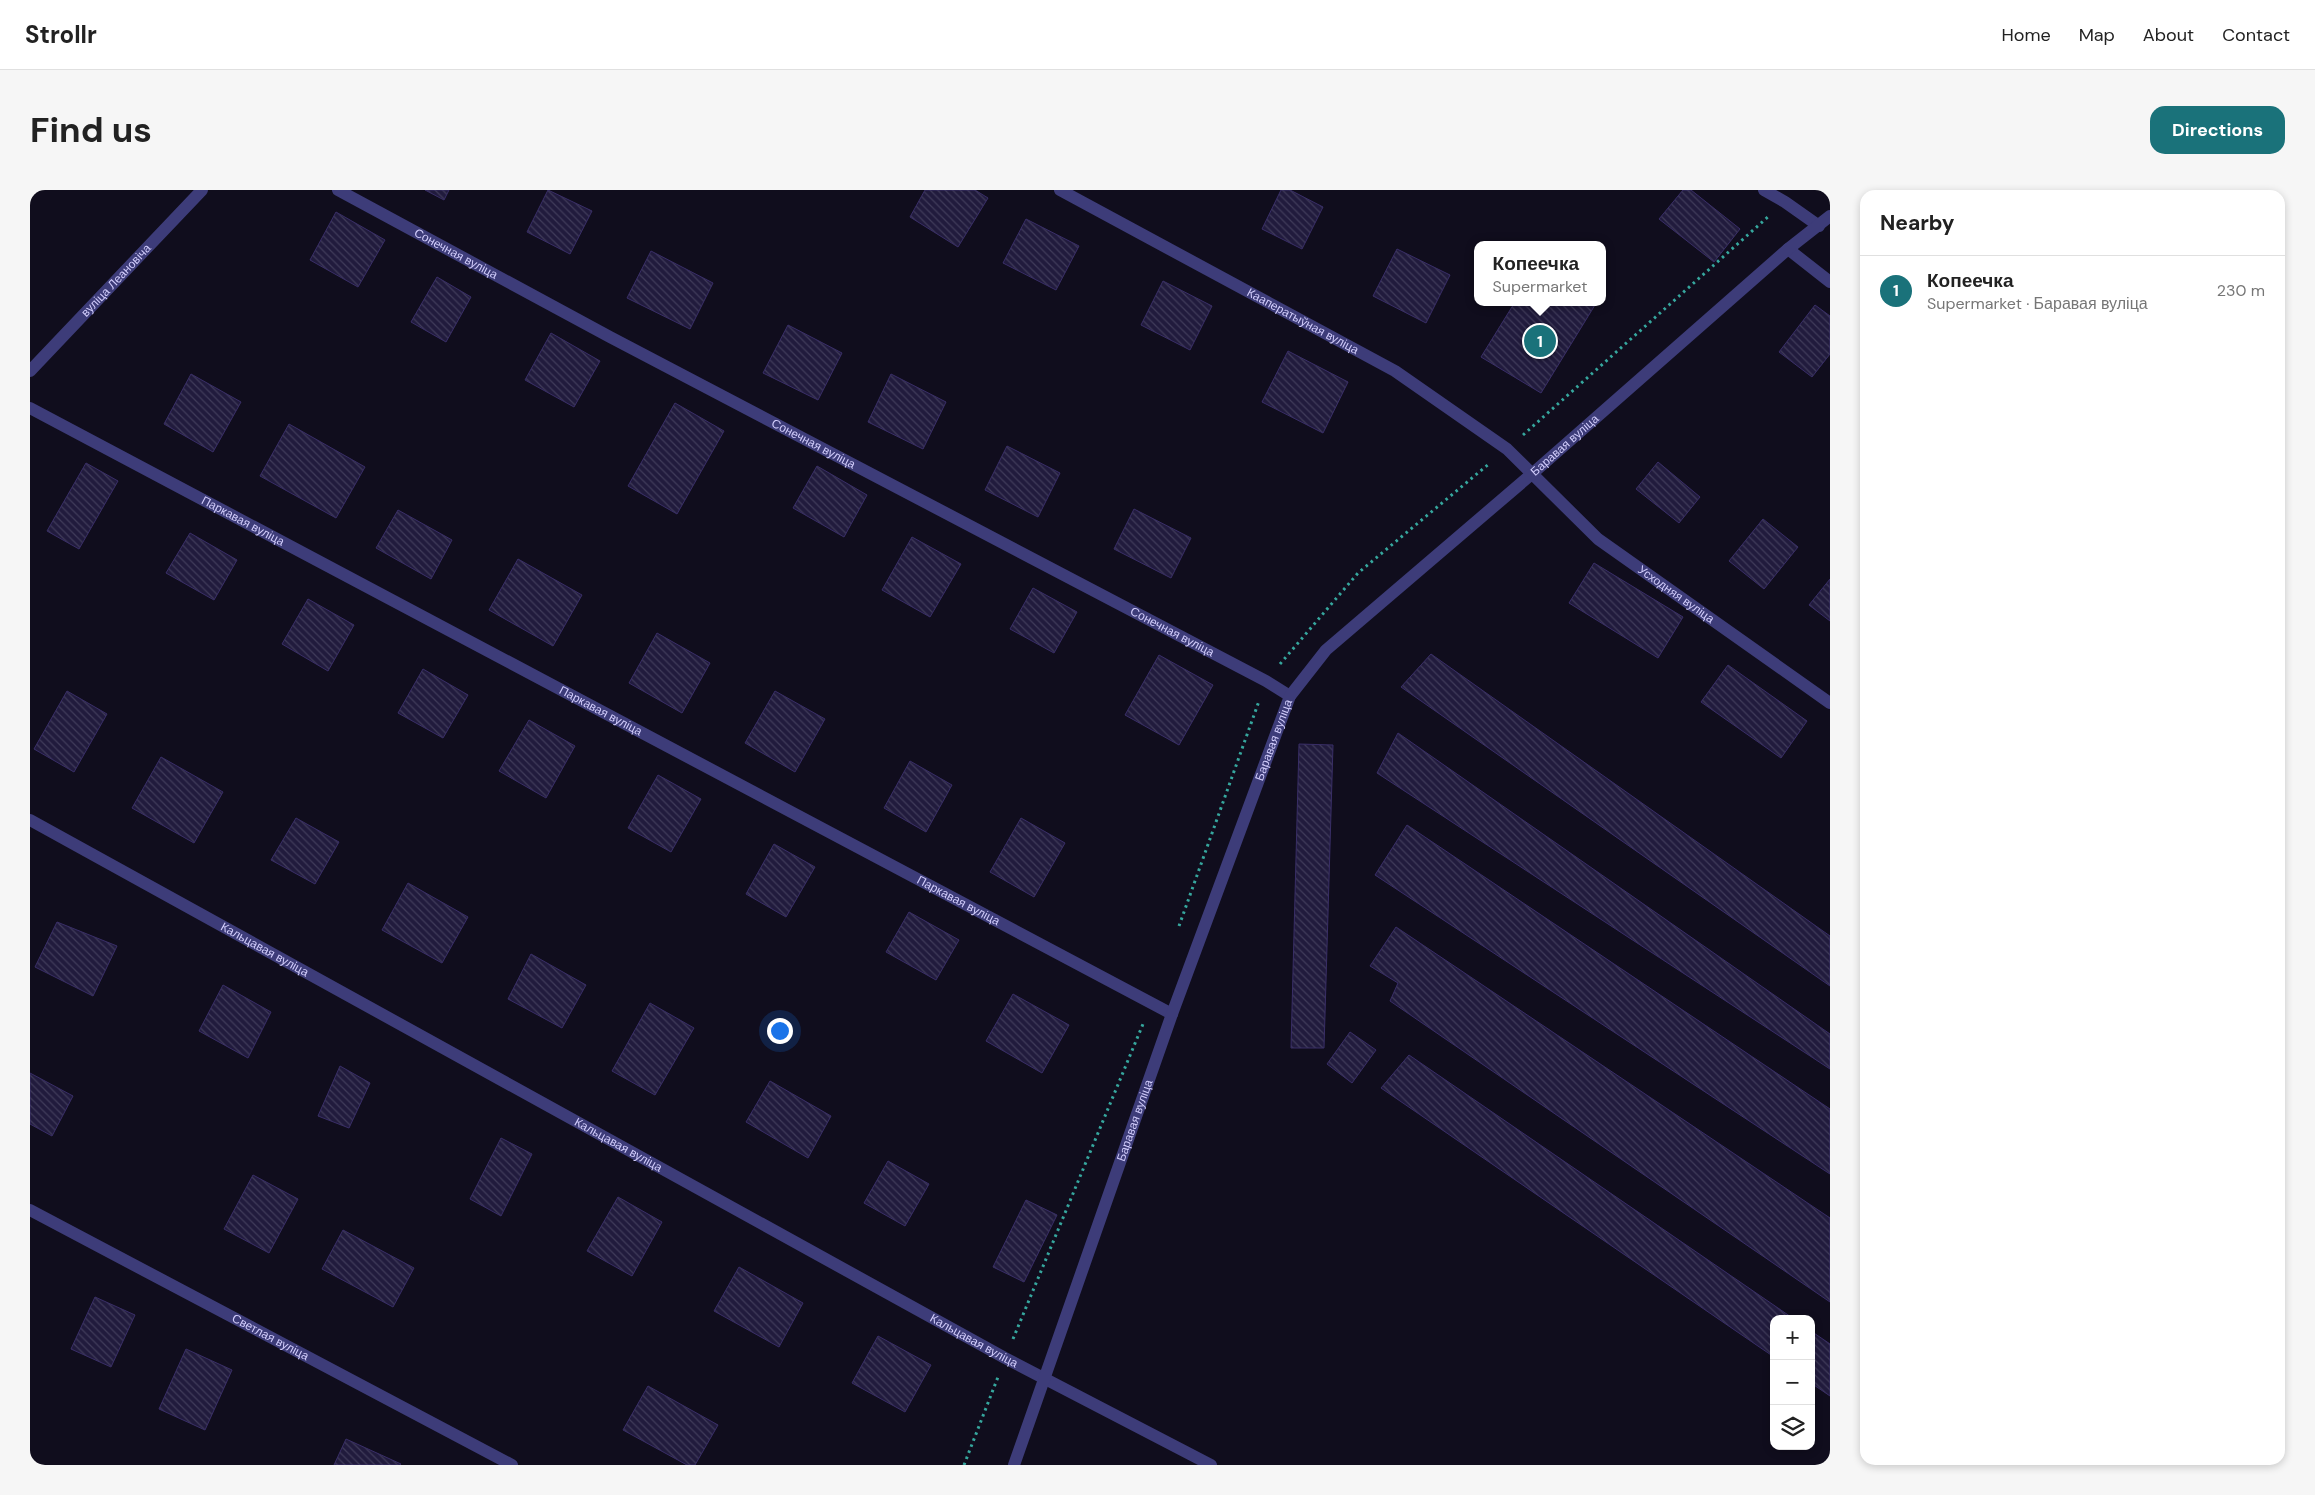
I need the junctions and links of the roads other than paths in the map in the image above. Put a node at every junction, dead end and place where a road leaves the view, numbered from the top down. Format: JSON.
{"nodes":[{"id":1,"x":202,"y":190,"type":"edge"},
{"id":2,"x":338,"y":190,"type":"edge"},
{"id":3,"x":1060,"y":190,"type":"edge"},
{"id":4,"x":1764,"y":190,"type":"edge"},
{"id":5,"x":1830,"y":216,"type":"edge"},
{"id":6,"x":1819,"y":226,"type":"junction"},
{"id":7,"x":1788,"y":249,"type":"junction"},
{"id":8,"x":1830,"y":282,"type":"edge"},
{"id":9,"x":30,"y":371,"type":"edge"},
{"id":10,"x":30,"y":408,"type":"edge"},
{"id":11,"x":1533,"y":473,"type":"junction"},
{"id":12,"x":1290,"y":696,"type":"junction"},
{"id":13,"x":1830,"y":703,"type":"edge"},
{"id":14,"x":30,"y":820,"type":"edge"},
{"id":15,"x":1172,"y":1014,"type":"junction"},
{"id":16,"x":30,"y":1210,"type":"edge"},
{"id":17,"x":1043,"y":1376,"type":"junction"},
{"id":18,"x":512,"y":1465,"type":"edge"},
{"id":19,"x":1014,"y":1465,"type":"edge"},
{"id":20,"x":1211,"y":1465,"type":"edge"}],
"edges":[{"from":1,"to":9,"type":"street","name":"вуліца Леановіча"},
{"from":2,"to":12,"type":"street","name":"Сонечная вуліца"},
{"from":3,"to":11,"type":"street","name":"Кааператыўная вуліца"},
{"from":4,"to":6,"type":"street"},
{"from":5,"to":6,"type":"street","name":"Баравая вуліца"},
{"from":6,"to":7,"type":"street","name":"Баравая вуліца"},
{"from":7,"to":8,"type":"street"},
{"from":7,"to":11,"type":"street","name":"Баравая вуліца"},
{"from":10,"to":15,"type":"street","name":"Паркавая вуліца"},
{"from":11,"to":12,"type":"street","name":"Баравая вуліца"},
{"from":11,"to":13,"type":"street","name":"Усходняя вуліца"},
{"from":12,"to":15,"type":"street","name":"Баравая вуліца"},
{"from":14,"to":17,"type":"street","name":"Кальцавая вуліца"},
{"from":15,"to":17,"type":"street","name":"Баравая вуліца"},
{"from":16,"to":18,"type":"street","name":"Светлая вуліца"},
{"from":17,"to":19,"type":"street","name":"Баравая вуліца"},
{"from":17,"to":20,"type":"street","name":"Кальцавая вуліца"}]}
